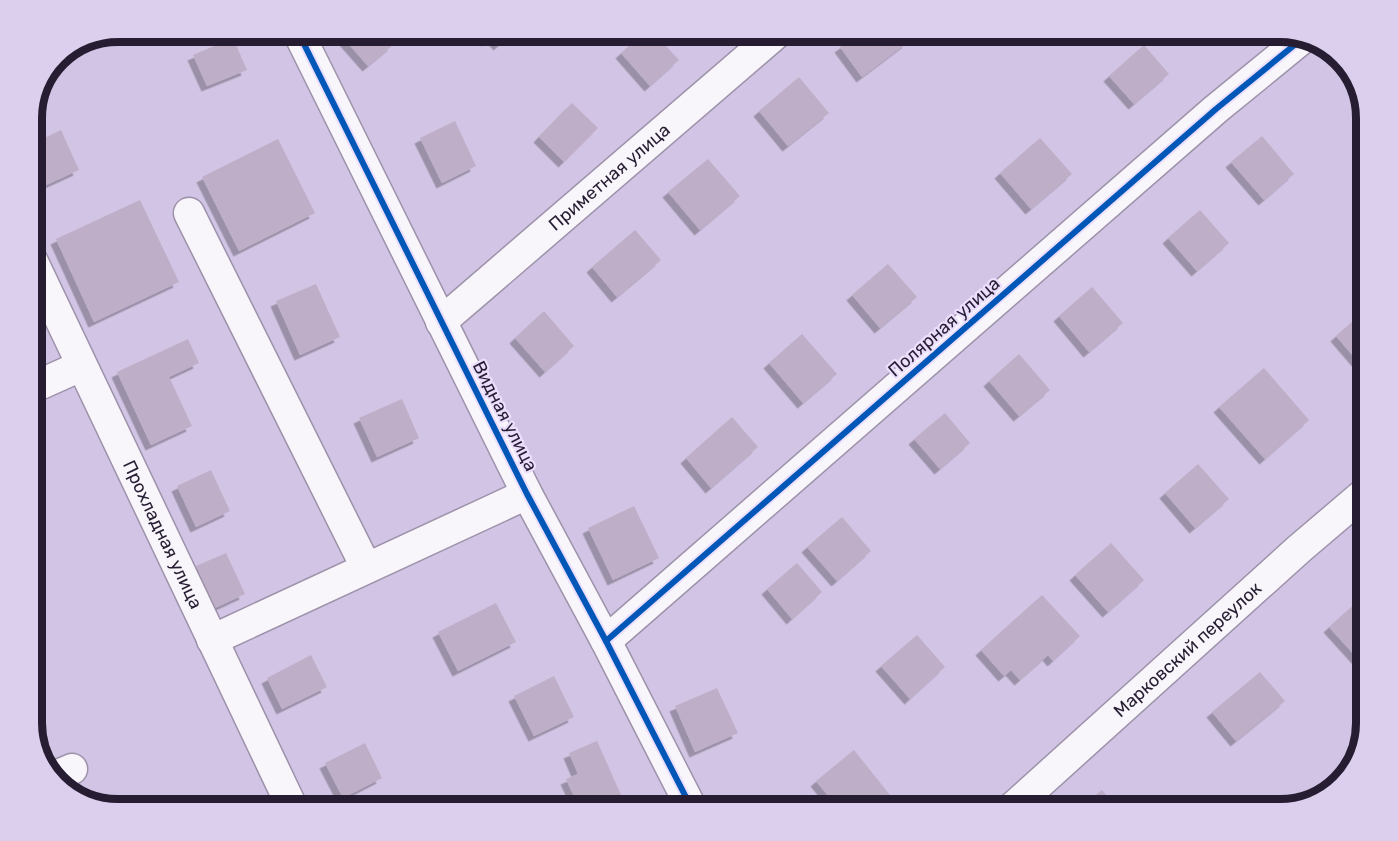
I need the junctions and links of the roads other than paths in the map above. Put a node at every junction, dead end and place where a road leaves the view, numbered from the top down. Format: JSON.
{"nodes":[{"id":1,"x":303,"y":42,"type":"edge"},
{"id":2,"x":766,"y":42,"type":"edge"},
{"id":3,"x":1296,"y":44,"type":"edge"},
{"id":4,"x":189,"y":213,"type":"dead end"},
{"id":5,"x":42,"y":282,"type":"edge"},
{"id":6,"x":441,"y":322,"type":"junction"},
{"id":7,"x":81,"y":366,"type":"junction"},
{"id":8,"x":42,"y":384,"type":"edge"},
{"id":9,"x":527,"y":494,"type":"junction"},
{"id":10,"x":1356,"y":501,"type":"edge"},
{"id":11,"x":366,"y":567,"type":"junction"},
{"id":12,"x":212,"y":640,"type":"junction"},
{"id":13,"x":606,"y":641,"type":"junction"},
{"id":14,"x":288,"y":799,"type":"edge"},
{"id":15,"x":686,"y":799,"type":"edge"},
{"id":16,"x":1023,"y":799,"type":"edge"}],
"edges":[{"from":1,"to":6,"type":"street","name":"Видная улица"},
{"from":2,"to":6,"type":"street","name":"Приметная улица"},
{"from":3,"to":13,"type":"street","name":"Полярная улица"},
{"from":4,"to":11,"type":"street"},
{"from":5,"to":7,"type":"street","name":"Прохладная улица"},
{"from":6,"to":9,"type":"street","name":"Видная улица"},
{"from":7,"to":8,"type":"street"},
{"from":7,"to":12,"type":"street","name":"Прохладная улица"},
{"from":9,"to":11,"type":"street"},
{"from":9,"to":13,"type":"street","name":"Видная улица"},
{"from":10,"to":16,"type":"street","name":"Марковский переулок"},
{"from":11,"to":12,"type":"street"},
{"from":12,"to":14,"type":"street","name":"Прохладная улица"},
{"from":13,"to":15,"type":"street","name":"Видная улица"}]}
